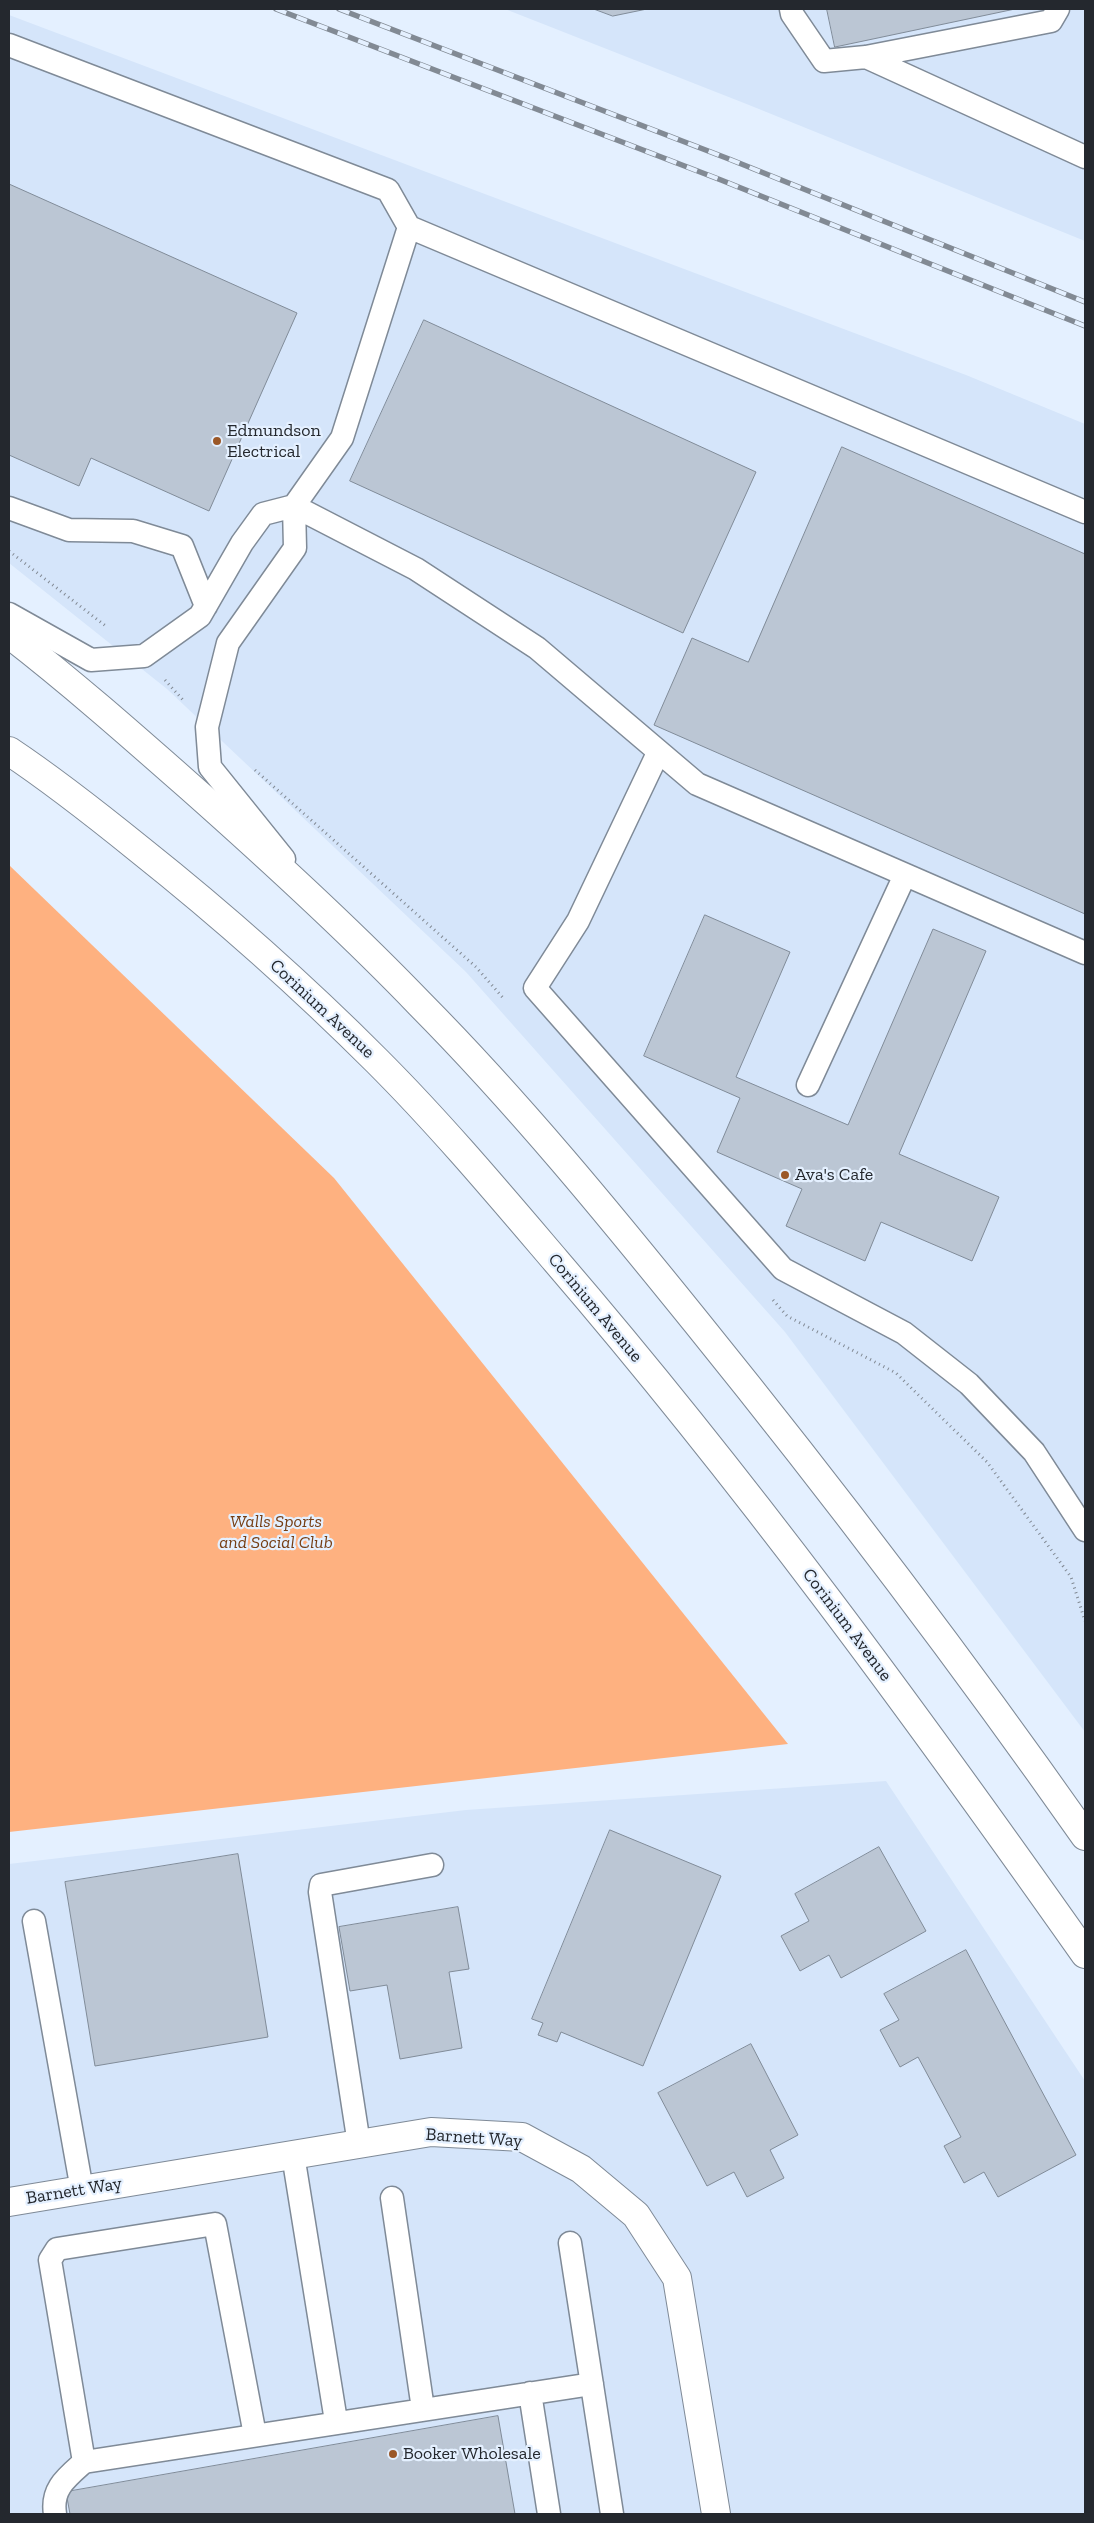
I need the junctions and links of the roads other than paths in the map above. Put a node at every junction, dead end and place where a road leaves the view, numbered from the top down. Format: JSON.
{"nodes":[{"id":1,"x":791,"y":9,"type":"edge"},
{"id":2,"x":1058,"y":9,"type":"edge"},
{"id":3,"x":9,"y":45,"type":"edge"},
{"id":4,"x":866,"y":57,"type":"junction"},
{"id":5,"x":1085,"y":157,"type":"edge"},
{"id":6,"x":409,"y":227,"type":"junction"},
{"id":7,"x":294,"y":506,"type":"junction"},
{"id":8,"x":9,"y":508,"type":"edge"},
{"id":9,"x":1085,"y":512,"type":"edge"},
{"id":10,"x":206,"y":606,"type":"junction"},
{"id":11,"x":9,"y":614,"type":"edge"},
{"id":12,"x":9,"y":634,"type":"edge"},
{"id":13,"x":9,"y":751,"type":"edge"},
{"id":14,"x":658,"y":753,"type":"junction"},
{"id":15,"x":906,"y":875,"type":"junction"},
{"id":16,"x":327,"y":912,"type":"junction"},
{"id":17,"x":1085,"y":953,"type":"edge"},
{"id":18,"x":808,"y":1085,"type":"dead end"},
{"id":19,"x":1085,"y":1530,"type":"edge"},
{"id":20,"x":1085,"y":1836,"type":"edge"},
{"id":21,"x":432,"y":1865,"type":"dead end"},
{"id":22,"x":34,"y":1921,"type":"dead end"},
{"id":23,"x":1085,"y":1954,"type":"edge"},
{"id":24,"x":359,"y":2144,"type":"junction"},
{"id":25,"x":293,"y":2155,"type":"junction"},
{"id":26,"x":82,"y":2190,"type":"junction"},
{"id":27,"x":392,"y":2198,"type":"dead end"},
{"id":28,"x":9,"y":2202,"type":"edge"},
{"id":29,"x":570,"y":2243,"type":"dead end"},
{"id":30,"x":592,"y":2384,"type":"junction"},
{"id":31,"x":530,"y":2393,"type":"junction"},
{"id":32,"x":423,"y":2409,"type":"junction"},
{"id":33,"x":336,"y":2421,"type":"junction"},
{"id":34,"x":255,"y":2435,"type":"junction"},
{"id":35,"x":84,"y":2462,"type":"junction"},
{"id":36,"x":55,"y":2514,"type":"edge"},
{"id":37,"x":549,"y":2514,"type":"edge"},
{"id":38,"x":612,"y":2514,"type":"edge"},
{"id":39,"x":716,"y":2514,"type":"edge"}],
"edges":[{"from":1,"to":4,"type":"lane"},
{"from":2,"to":4,"type":"lane"},
{"from":3,"to":6,"type":"lane"},
{"from":4,"to":5,"type":"lane"},
{"from":6,"to":7,"type":"lane"},
{"from":6,"to":9,"type":"lane"},
{"from":7,"to":10,"type":"lane"},
{"from":7,"to":14,"type":"lane"},
{"from":7,"to":16,"type":"lane"},
{"from":8,"to":10,"type":"lane"},
{"from":10,"to":11,"type":"lane"},
{"from":12,"to":16,"type":"main road"},
{"from":13,"to":23,"type":"main road","name":"Corinium Avenue"},
{"from":14,"to":15,"type":"lane"},
{"from":14,"to":19,"type":"lane"},
{"from":15,"to":17,"type":"lane"},
{"from":15,"to":18,"type":"lane"},
{"from":16,"to":20,"type":"main road"},
{"from":21,"to":24,"type":"lane"},
{"from":22,"to":26,"type":"lane"},
{"from":24,"to":25,"type":"main road","name":"Barnett Way"},
{"from":24,"to":39,"type":"main road","name":"Barnett Way"},
{"from":25,"to":26,"type":"main road","name":"Barnett Way"},
{"from":25,"to":33,"type":"lane"},
{"from":26,"to":28,"type":"main road","name":"Barnett Way"},
{"from":27,"to":32,"type":"lane"},
{"from":29,"to":30,"type":"lane"},
{"from":30,"to":31,"type":"lane"},
{"from":30,"to":38,"type":"lane"},
{"from":31,"to":32,"type":"lane"},
{"from":31,"to":37,"type":"lane"},
{"from":32,"to":33,"type":"lane"},
{"from":33,"to":34,"type":"lane"},
{"from":34,"to":35,"type":"lane"},
{"from":34,"to":35,"type":"lane"},
{"from":35,"to":36,"type":"lane"}]}
